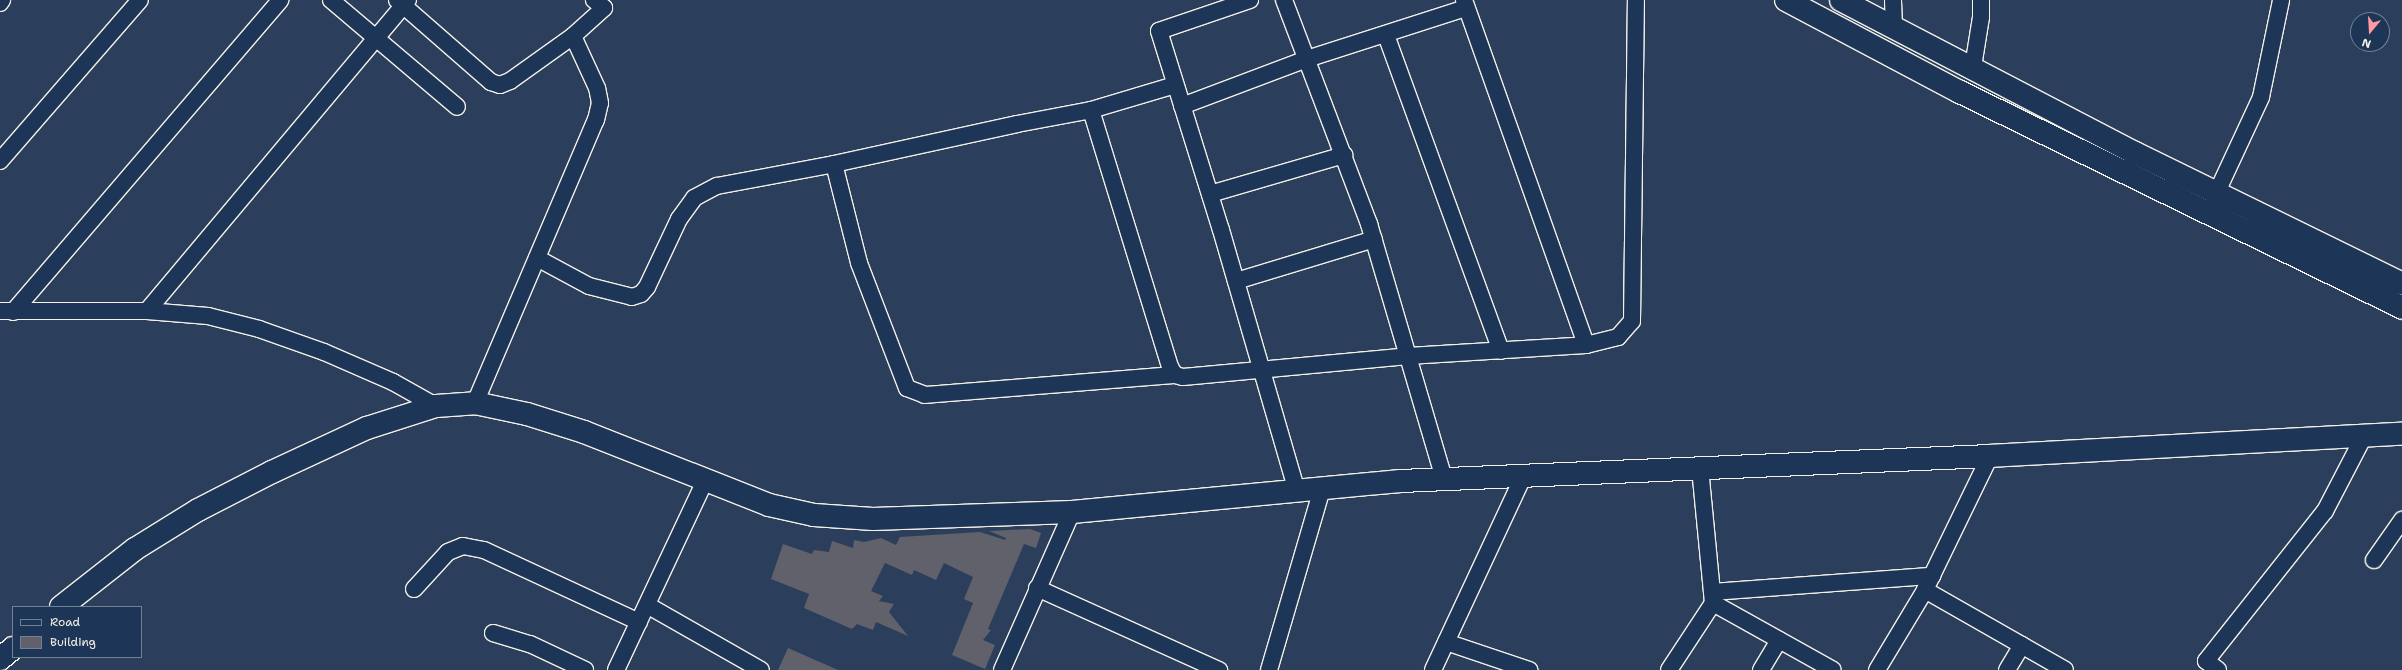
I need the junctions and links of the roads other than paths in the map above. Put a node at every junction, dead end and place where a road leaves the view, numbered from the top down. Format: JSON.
{"nodes":[{"id":1,"x":2,"y":0,"type":"edge"},
{"id":2,"x":140,"y":0,"type":"edge"},
{"id":3,"x":280,"y":0,"type":"edge"},
{"id":4,"x":331,"y":0,"type":"edge"},
{"id":5,"x":1250,"y":0,"type":"edge"},
{"id":6,"x":1284,"y":0,"type":"edge"},
{"id":7,"x":1636,"y":0,"type":"edge"},
{"id":8,"x":1786,"y":0,"type":"edge"},
{"id":9,"x":1841,"y":0,"type":"edge"},
{"id":10,"x":1893,"y":0,"type":"edge"},
{"id":11,"x":1981,"y":0,"type":"edge"},
{"id":12,"x":2280,"y":0,"type":"edge"},
{"id":13,"x":403,"y":2,"type":"edge"},
{"id":14,"x":0,"y":3,"type":"edge"},
{"id":15,"x":603,"y":3,"type":"edge"},
{"id":16,"x":1465,"y":4,"type":"edge"},
{"id":17,"x":1894,"y":27,"type":"junction"},
{"id":18,"x":1386,"y":35,"type":"junction"},
{"id":19,"x":573,"y":36,"type":"junction"},
{"id":20,"x":377,"y":38,"type":"junction"},
{"id":21,"x":1307,"y":59,"type":"junction"},
{"id":22,"x":1973,"y":67,"type":"junction"},
{"id":23,"x":1175,"y":85,"type":"junction"},
{"id":24,"x":1182,"y":106,"type":"junction"},
{"id":25,"x":458,"y":107,"type":"dead end"},
{"id":26,"x":1091,"y":110,"type":"junction"},
{"id":27,"x":2126,"y":148,"type":"junction"},
{"id":28,"x":1344,"y":155,"type":"junction"},
{"id":29,"x":0,"y":161,"type":"edge"},
{"id":30,"x":834,"y":164,"type":"junction"},
{"id":31,"x":2116,"y":169,"type":"junction"},
{"id":32,"x":2217,"y":192,"type":"junction"},
{"id":33,"x":1210,"y":194,"type":"junction"},
{"id":34,"x":1374,"y":239,"type":"junction"},
{"id":35,"x":537,"y":258,"type":"junction"},
{"id":36,"x":1236,"y":281,"type":"junction"},
{"id":37,"x":2402,"y":284,"type":"edge"},
{"id":38,"x":2402,"y":308,"type":"edge"},
{"id":39,"x":147,"y":311,"type":"junction"},
{"id":40,"x":6,"y":312,"type":"edge"},
{"id":41,"x":1586,"y":345,"type":"junction"},
{"id":42,"x":1501,"y":351,"type":"junction"},
{"id":43,"x":1408,"y":356,"type":"junction"},
{"id":44,"x":1262,"y":369,"type":"junction"},
{"id":45,"x":1175,"y":375,"type":"junction"},
{"id":46,"x":475,"y":403,"type":"junction"},
{"id":47,"x":436,"y":406,"type":"junction"},
{"id":48,"x":2365,"y":434,"type":"junction"},
{"id":49,"x":2402,"y":434,"type":"edge"},
{"id":50,"x":1990,"y":456,"type":"junction"},
{"id":51,"x":1700,"y":468,"type":"junction"},
{"id":52,"x":1524,"y":475,"type":"junction"},
{"id":53,"x":1444,"y":479,"type":"junction"},
{"id":54,"x":704,"y":481,"type":"junction"},
{"id":55,"x":1322,"y":489,"type":"junction"},
{"id":56,"x":1297,"y":491,"type":"junction"},
{"id":57,"x":1072,"y":512,"type":"junction"},
{"id":58,"x":2402,"y":520,"type":"edge"},
{"id":59,"x":2374,"y":560,"type":"dead end"},
{"id":60,"x":1928,"y":583,"type":"junction"},
{"id":61,"x":1037,"y":588,"type":"junction"},
{"id":62,"x":414,"y":589,"type":"dead end"},
{"id":63,"x":1712,"y":597,"type":"junction"},
{"id":64,"x":647,"y":605,"type":"junction"},
{"id":65,"x":62,"y":606,"type":"edge"},
{"id":66,"x":639,"y":622,"type":"junction"},
{"id":67,"x":494,"y":633,"type":"dead end"},
{"id":68,"x":1779,"y":640,"type":"junction"},
{"id":69,"x":1446,"y":642,"type":"junction"},
{"id":70,"x":2022,"y":645,"type":"junction"},
{"id":71,"x":12,"y":649,"type":"edge"},
{"id":72,"x":0,"y":660,"type":"edge"},
{"id":73,"x":2208,"y":667,"type":"edge"},
{"id":74,"x":585,"y":670,"type":"edge"},
{"id":75,"x":616,"y":670,"type":"edge"},
{"id":76,"x":761,"y":670,"type":"edge"},
{"id":77,"x":1002,"y":670,"type":"edge"},
{"id":78,"x":1219,"y":670,"type":"edge"},
{"id":79,"x":1269,"y":670,"type":"edge"},
{"id":80,"x":1433,"y":670,"type":"edge"},
{"id":81,"x":1529,"y":670,"type":"edge"},
{"id":82,"x":1669,"y":670,"type":"edge"},
{"id":83,"x":1761,"y":670,"type":"edge"},
{"id":84,"x":1833,"y":670,"type":"edge"},
{"id":85,"x":1877,"y":670,"type":"edge"},
{"id":86,"x":2007,"y":670,"type":"edge"},
{"id":87,"x":2065,"y":670,"type":"edge"}],
"edges":[{"from":1,"to":14,"type":"street"},
{"from":2,"to":29,"type":"street"},
{"from":3,"to":40,"type":"street"},
{"from":4,"to":20,"type":"street"},
{"from":5,"to":23,"type":"street"},
{"from":6,"to":21,"type":"street"},
{"from":7,"to":41,"type":"street"},
{"from":8,"to":31,"type":"main road"},
{"from":9,"to":17,"type":"main road"},
{"from":10,"to":17,"type":"street"},
{"from":11,"to":22,"type":"street"},
{"from":12,"to":32,"type":"street"},
{"from":13,"to":19,"type":"street"},
{"from":13,"to":20,"type":"street"},
{"from":15,"to":19,"type":"street"},
{"from":16,"to":18,"type":"street"},
{"from":16,"to":41,"type":"street"},
{"from":17,"to":22,"type":"main road"},
{"from":18,"to":21,"type":"street"},
{"from":18,"to":42,"type":"street"},
{"from":19,"to":35,"type":"street"},
{"from":20,"to":25,"type":"street"},
{"from":20,"to":39,"type":"street"},
{"from":21,"to":24,"type":"street"},
{"from":21,"to":28,"type":"street"},
{"from":22,"to":27,"type":"main road"},
{"from":23,"to":24,"type":"street"},
{"from":23,"to":26,"type":"street"},
{"from":24,"to":33,"type":"street"},
{"from":26,"to":30,"type":"street"},
{"from":26,"to":45,"type":"street"},
{"from":27,"to":31,"type":"main road"},
{"from":27,"to":32,"type":"main road"},
{"from":28,"to":33,"type":"street"},
{"from":28,"to":34,"type":"street"},
{"from":30,"to":35,"type":"street"},
{"from":30,"to":45,"type":"street"},
{"from":31,"to":38,"type":"main road"},
{"from":32,"to":37,"type":"main road"},
{"from":33,"to":36,"type":"street"},
{"from":34,"to":36,"type":"street"},
{"from":34,"to":43,"type":"street"},
{"from":35,"to":46,"type":"street"},
{"from":36,"to":44,"type":"street"},
{"from":39,"to":40,"type":"street"},
{"from":39,"to":47,"type":"street"},
{"from":41,"to":42,"type":"street"},
{"from":42,"to":43,"type":"street"},
{"from":43,"to":44,"type":"street"},
{"from":43,"to":53,"type":"street"},
{"from":44,"to":45,"type":"street"},
{"from":44,"to":56,"type":"street"},
{"from":46,"to":47,"type":"main road"},
{"from":46,"to":54,"type":"main road"},
{"from":47,"to":65,"type":"main road"},
{"from":48,"to":49,"type":"main road"},
{"from":48,"to":50,"type":"main road"},
{"from":48,"to":73,"type":"street"},
{"from":50,"to":51,"type":"main road"},
{"from":50,"to":60,"type":"street"},
{"from":51,"to":52,"type":"main road"},
{"from":51,"to":63,"type":"street"},
{"from":52,"to":53,"type":"main road"},
{"from":52,"to":69,"type":"street"},
{"from":53,"to":55,"type":"main road"},
{"from":54,"to":57,"type":"main road"},
{"from":54,"to":64,"type":"street"},
{"from":55,"to":56,"type":"main road"},
{"from":55,"to":79,"type":"street"},
{"from":56,"to":57,"type":"main road"},
{"from":57,"to":61,"type":"street"},
{"from":58,"to":59,"type":"street"},
{"from":60,"to":63,"type":"street"},
{"from":60,"to":70,"type":"street"},
{"from":60,"to":85,"type":"street"},
{"from":61,"to":77,"type":"street"},
{"from":61,"to":78,"type":"street"},
{"from":62,"to":66,"type":"street"},
{"from":63,"to":68,"type":"street"},
{"from":63,"to":82,"type":"street"},
{"from":64,"to":66,"type":"street"},
{"from":64,"to":76,"type":"street"},
{"from":66,"to":75,"type":"street"},
{"from":67,"to":74,"type":"street"},
{"from":68,"to":83,"type":"street"},
{"from":68,"to":84,"type":"street"},
{"from":69,"to":80,"type":"street"},
{"from":69,"to":81,"type":"street"},
{"from":70,"to":86,"type":"street"},
{"from":70,"to":87,"type":"street"},
{"from":71,"to":72,"type":"main road"}]}
